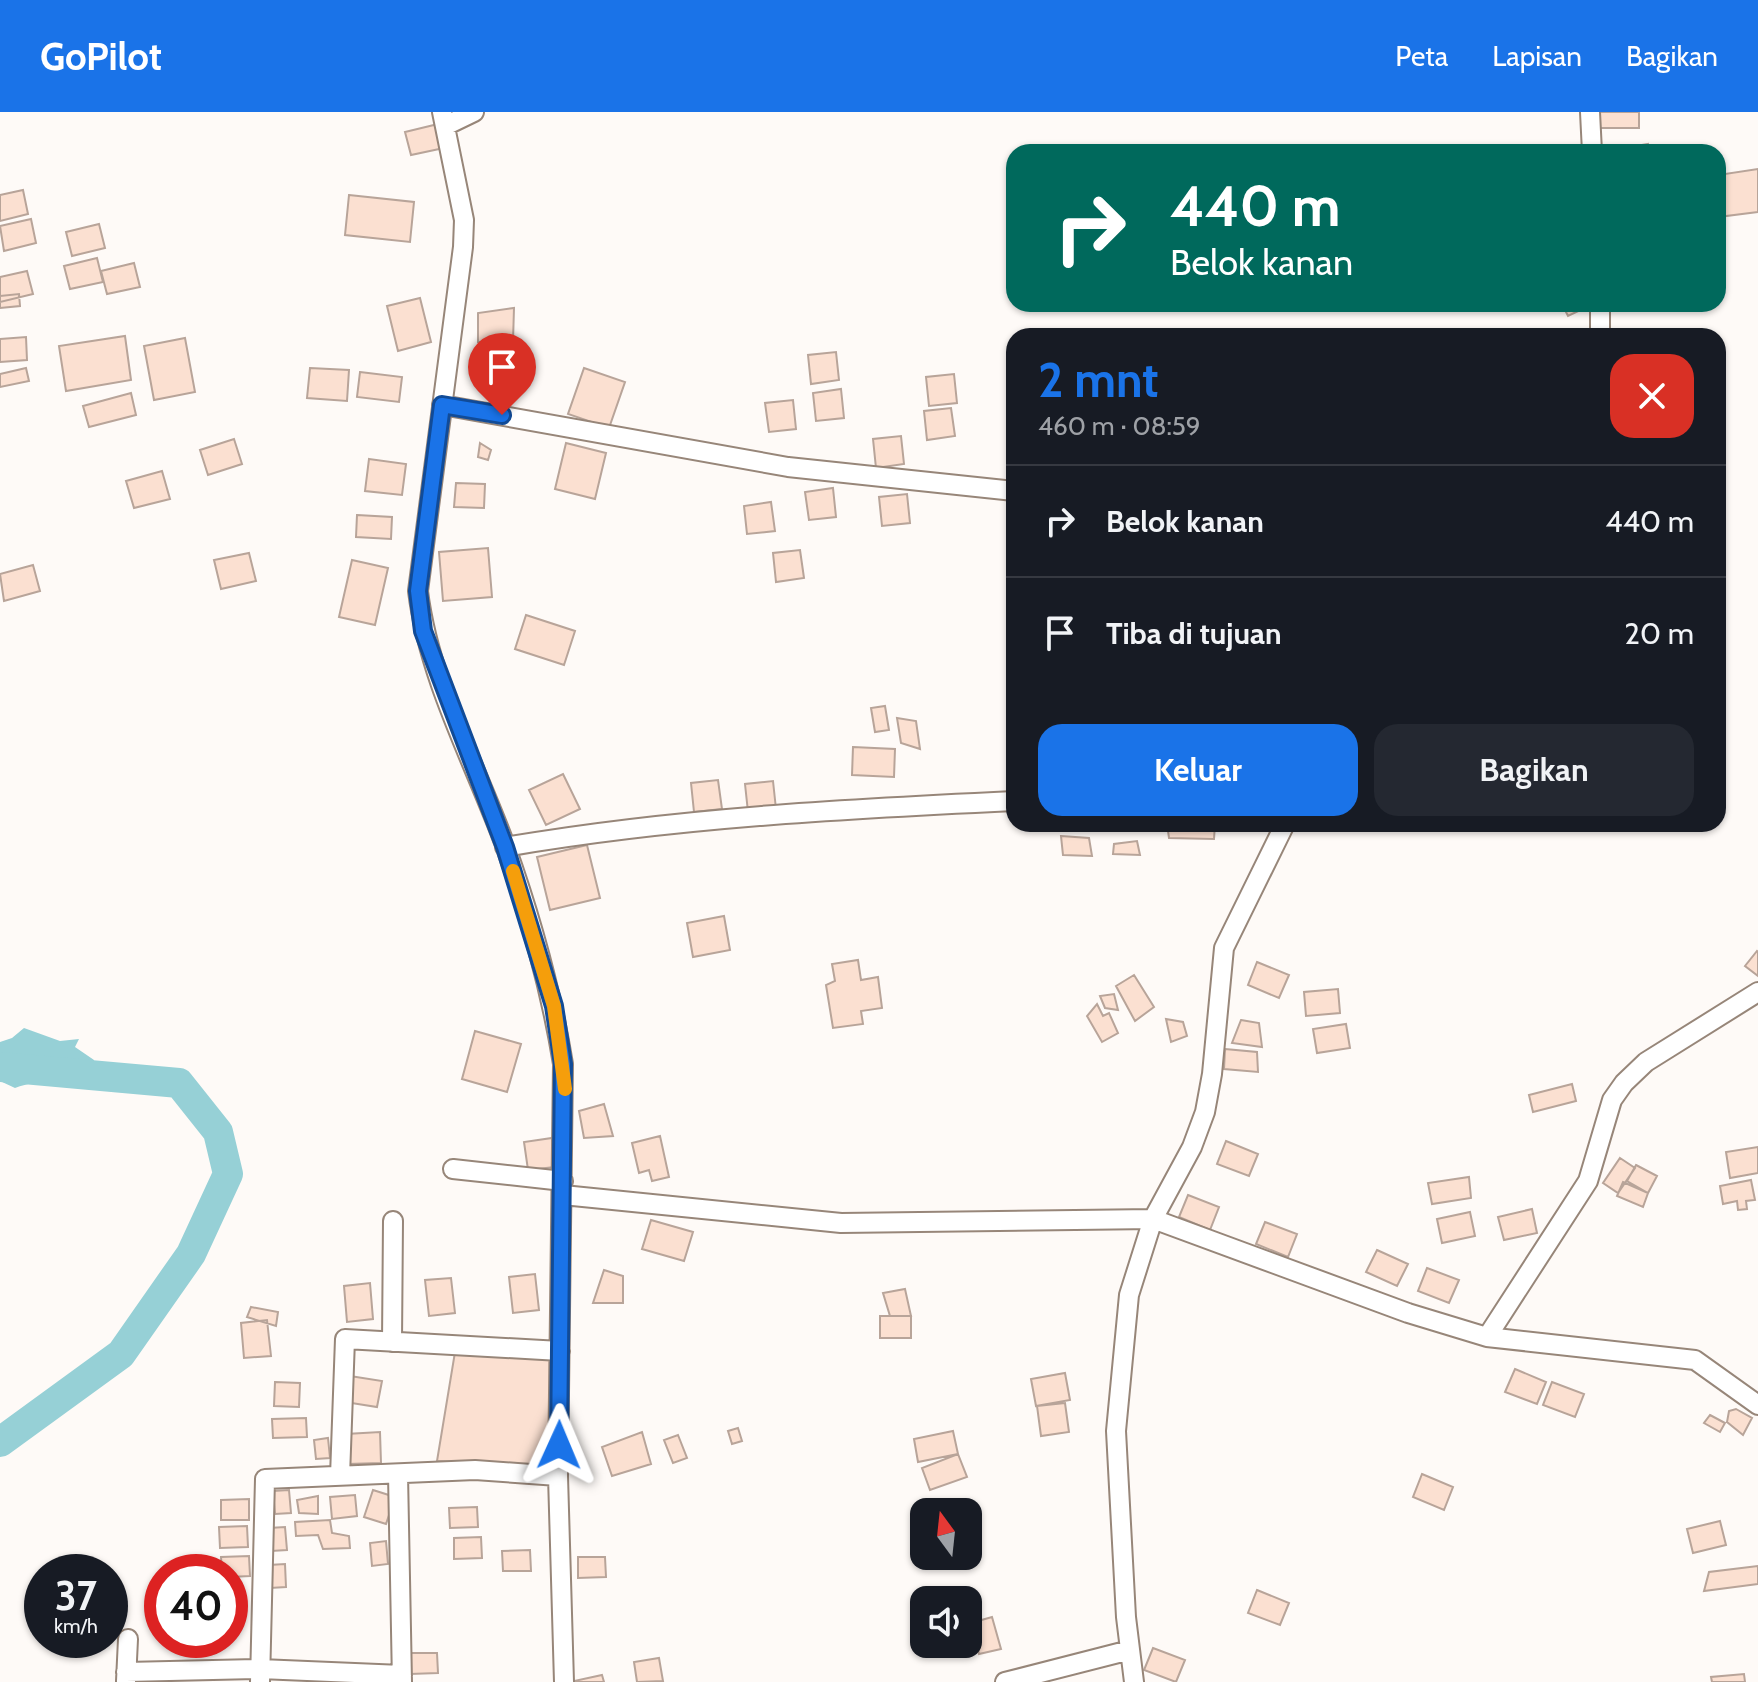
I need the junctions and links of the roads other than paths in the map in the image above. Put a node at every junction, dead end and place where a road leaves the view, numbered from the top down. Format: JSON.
{"nodes":[{"id":1,"x":474,"y":112,"type":"edge"},
{"id":2,"x":1590,"y":112,"type":"edge"},
{"id":3,"x":443,"y":119,"type":"edge"},
{"id":4,"x":1592,"y":144,"type":"edge"},
{"id":5,"x":442,"y":405,"type":"junction"},
{"id":6,"x":1006,"y":490,"type":"edge"},
{"id":7,"x":1006,"y":801,"type":"edge"},
{"id":8,"x":1281,"y":832,"type":"edge"},
{"id":9,"x":505,"y":847,"type":"junction"},
{"id":10,"x":1758,"y":992,"type":"edge"},
{"id":11,"x":453,"y":1169,"type":"dead end"},
{"id":12,"x":563,"y":1188,"type":"junction"},
{"id":13,"x":1153,"y":1219,"type":"junction"},
{"id":14,"x":393,"y":1221,"type":"dead end"},
{"id":15,"x":1487,"y":1337,"type":"junction"},
{"id":16,"x":392,"y":1342,"type":"junction"},
{"id":17,"x":560,"y":1351,"type":"junction"},
{"id":18,"x":1758,"y":1405,"type":"edge"},
{"id":19,"x":398,"y":1474,"type":"junction"},
{"id":20,"x":340,"y":1476,"type":"junction"},
{"id":21,"x":558,"y":1476,"type":"junction"},
{"id":22,"x":1130,"y":1650,"type":"junction"},
{"id":23,"x":260,"y":1675,"type":"edge"},
{"id":24,"x":126,"y":1677,"type":"edge"},
{"id":25,"x":402,"y":1678,"type":"edge"},
{"id":26,"x":564,"y":1682,"type":"edge"},
{"id":27,"x":1005,"y":1682,"type":"edge"},
{"id":28,"x":1134,"y":1682,"type":"edge"}],
"edges":[{"from":1,"to":3,"type":"street"},
{"from":2,"to":4,"type":"street"},
{"from":3,"to":5,"type":"street"},
{"from":5,"to":6,"type":"street"},
{"from":5,"to":9,"type":"street"},
{"from":7,"to":9,"type":"street"},
{"from":8,"to":13,"type":"street"},
{"from":9,"to":12,"type":"street"},
{"from":10,"to":15,"type":"street"},
{"from":11,"to":12,"type":"street"},
{"from":12,"to":13,"type":"street"},
{"from":12,"to":17,"type":"street"},
{"from":13,"to":15,"type":"street"},
{"from":13,"to":22,"type":"street"},
{"from":14,"to":16,"type":"street"},
{"from":15,"to":18,"type":"street"},
{"from":16,"to":17,"type":"street"},
{"from":16,"to":20,"type":"street"},
{"from":17,"to":21,"type":"street"},
{"from":19,"to":20,"type":"street"},
{"from":19,"to":21,"type":"street"},
{"from":19,"to":25,"type":"street"},
{"from":20,"to":23,"type":"street"},
{"from":21,"to":26,"type":"street"},
{"from":22,"to":27,"type":"street"},
{"from":22,"to":28,"type":"street"},
{"from":23,"to":24,"type":"street"},
{"from":23,"to":25,"type":"street"}]}
